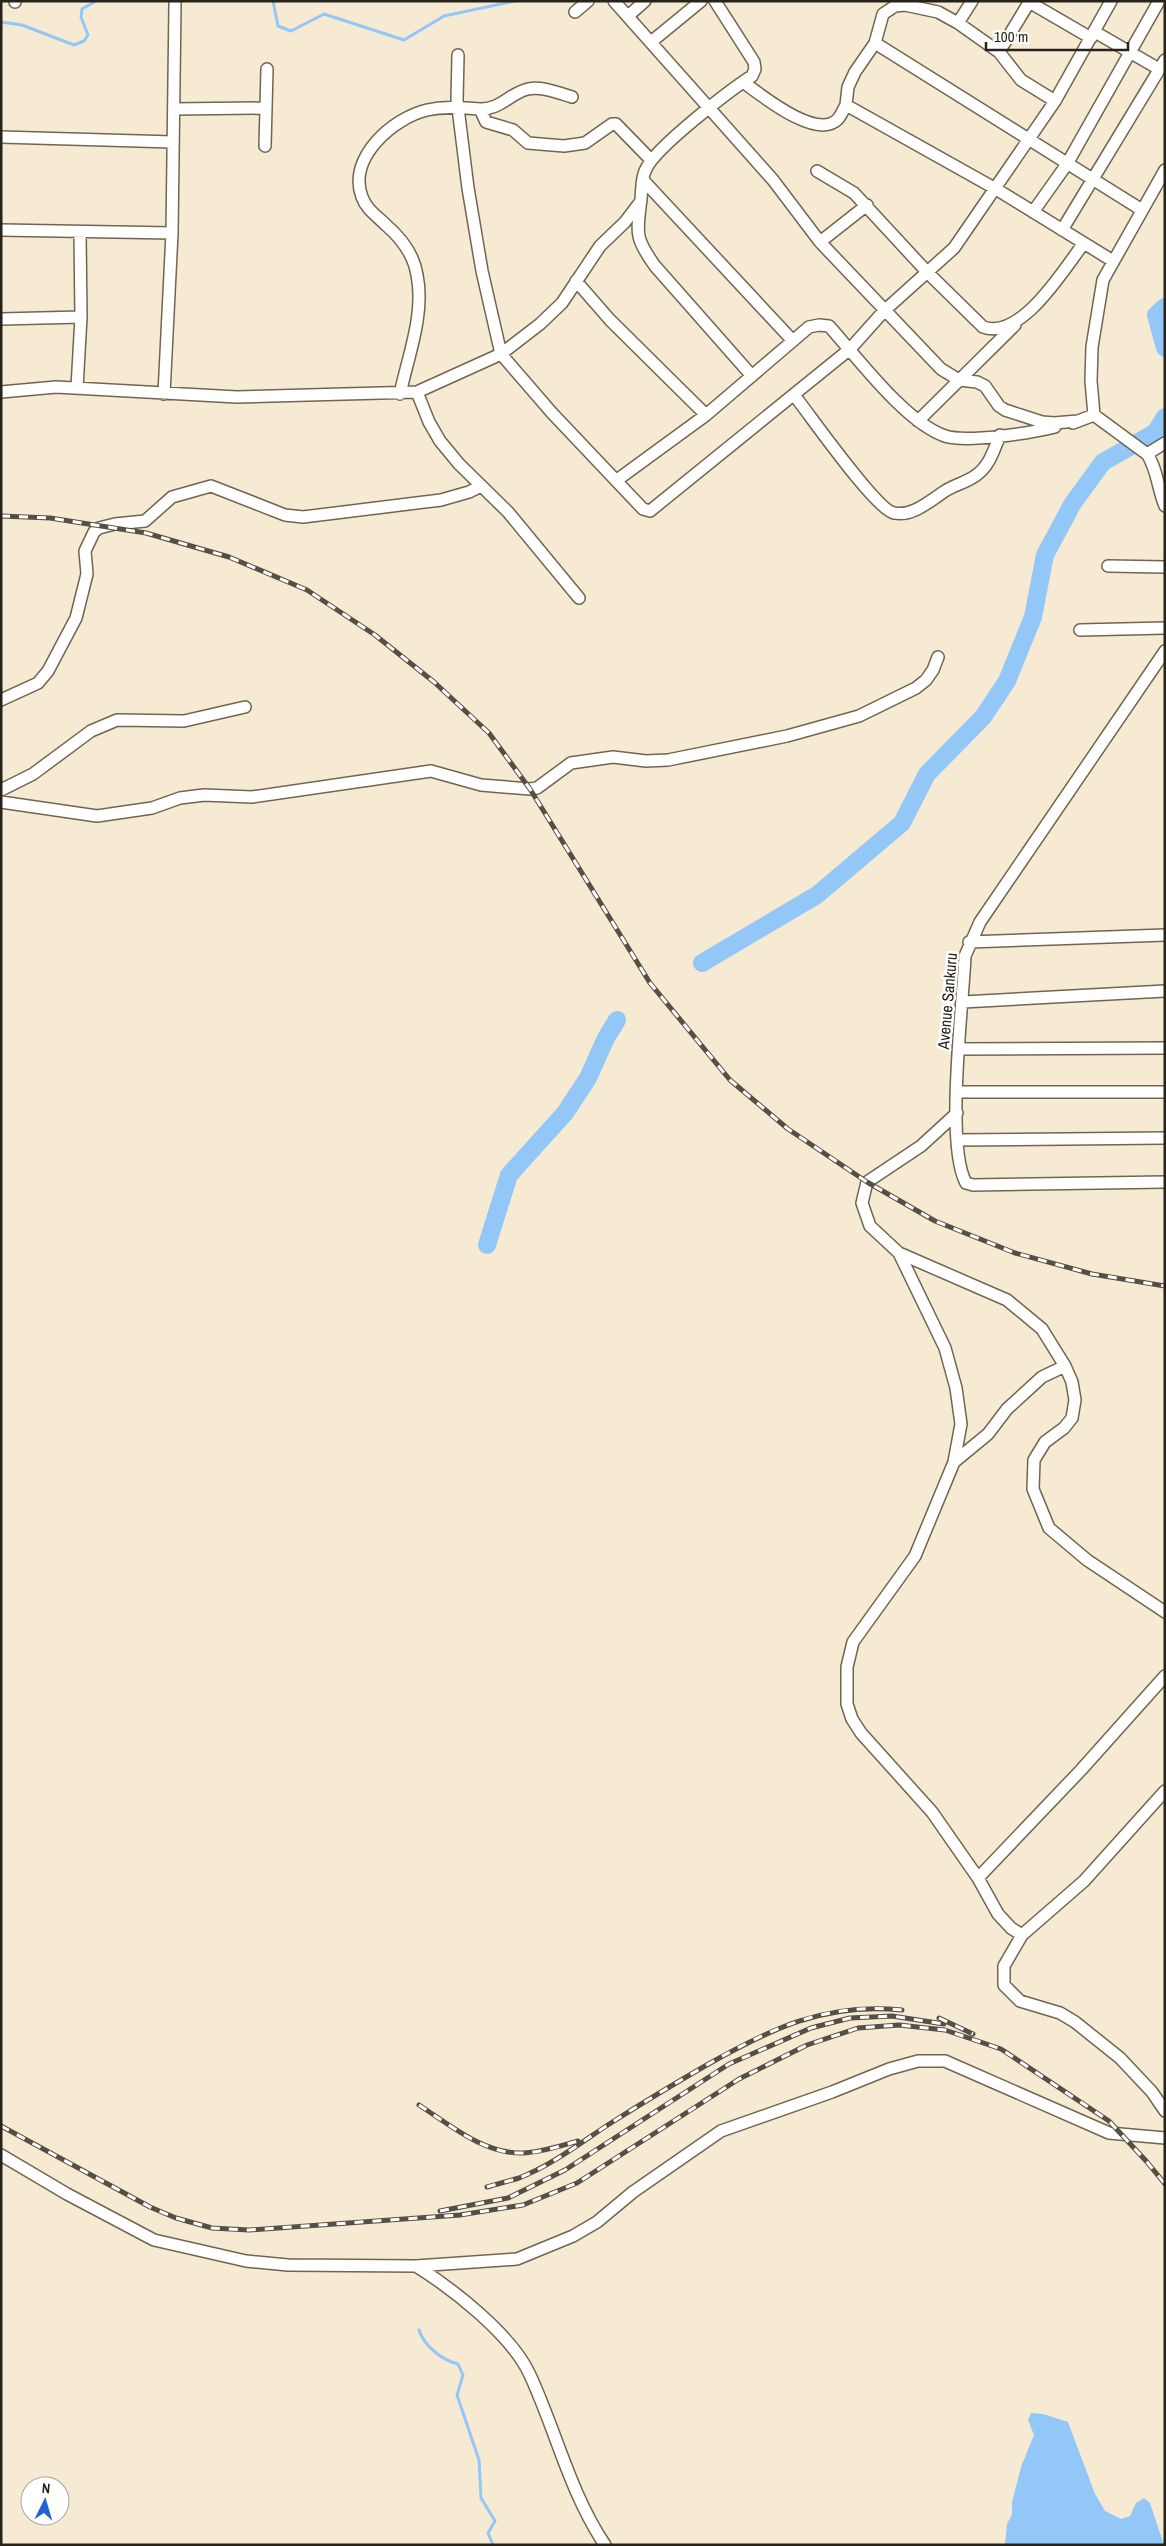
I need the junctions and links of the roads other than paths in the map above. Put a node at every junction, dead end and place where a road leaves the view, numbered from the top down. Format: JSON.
{"nodes":[{"id":1,"x":588,"y":1,"type":"edge"},
{"id":2,"x":614,"y":1,"type":"edge"},
{"id":3,"x":645,"y":1,"type":"edge"},
{"id":4,"x":701,"y":1,"type":"edge"},
{"id":5,"x":715,"y":1,"type":"edge"},
{"id":6,"x":972,"y":1,"type":"edge"},
{"id":7,"x":1030,"y":1,"type":"edge"},
{"id":8,"x":1112,"y":1,"type":"edge"},
{"id":9,"x":1160,"y":1,"type":"edge"},
{"id":10,"x":175,"y":4,"type":"dead end"},
{"id":11,"x":574,"y":12,"type":"dead end"},
{"id":12,"x":628,"y":16,"type":"junction"},
{"id":13,"x":958,"y":23,"type":"junction"},
{"id":14,"x":1093,"y":35,"type":"junction"},
{"id":15,"x":651,"y":42,"type":"junction"},
{"id":16,"x":875,"y":43,"type":"junction"},
{"id":17,"x":1130,"y":51,"type":"junction"},
{"id":18,"x":999,"y":52,"type":"junction"},
{"id":19,"x":458,"y":55,"type":"dead end"},
{"id":20,"x":1162,"y":64,"type":"edge"},
{"id":21,"x":268,"y":69,"type":"dead end"},
{"id":22,"x":743,"y":82,"type":"junction"},
{"id":23,"x":572,"y":96,"type":"dead end"},
{"id":24,"x":1055,"y":101,"type":"junction"},
{"id":25,"x":846,"y":105,"type":"junction"},
{"id":26,"x":458,"y":107,"type":"junction"},
{"id":27,"x":266,"y":108,"type":"junction"},
{"id":28,"x":174,"y":109,"type":"junction"},
{"id":29,"x":480,"y":109,"type":"junction"},
{"id":30,"x":710,"y":109,"type":"junction"},
{"id":31,"x":1,"y":137,"type":"edge"},
{"id":32,"x":1028,"y":141,"type":"junction"},
{"id":33,"x":173,"y":142,"type":"junction"},
{"id":34,"x":265,"y":146,"type":"dead end"},
{"id":35,"x":651,"y":160,"type":"junction"},
{"id":36,"x":1067,"y":164,"type":"junction"},
{"id":37,"x":1165,"y":170,"type":"edge"},
{"id":38,"x":817,"y":171,"type":"dead end"},
{"id":39,"x":643,"y":180,"type":"junction"},
{"id":40,"x":1093,"y":181,"type":"junction"},
{"id":41,"x":996,"y":189,"type":"junction"},
{"id":42,"x":640,"y":201,"type":"junction"},
{"id":43,"x":867,"y":206,"type":"junction"},
{"id":44,"x":1142,"y":210,"type":"junction"},
{"id":45,"x":1033,"y":212,"type":"junction"},
{"id":46,"x":1,"y":230,"type":"edge"},
{"id":47,"x":1062,"y":230,"type":"junction"},
{"id":48,"x":80,"y":233,"type":"junction"},
{"id":49,"x":172,"y":234,"type":"junction"},
{"id":50,"x":820,"y":242,"type":"junction"},
{"id":51,"x":1084,"y":243,"type":"junction"},
{"id":52,"x":1113,"y":261,"type":"junction"},
{"id":53,"x":928,"y":273,"type":"junction"},
{"id":54,"x":576,"y":281,"type":"junction"},
{"id":55,"x":884,"y":311,"type":"junction"},
{"id":56,"x":1025,"y":315,"type":"junction"},
{"id":57,"x":81,"y":317,"type":"junction"},
{"id":58,"x":1,"y":319,"type":"edge"},
{"id":59,"x":793,"y":340,"type":"junction"},
{"id":60,"x":850,"y":349,"type":"junction"},
{"id":61,"x":501,"y":354,"type":"junction"},
{"id":62,"x":752,"y":376,"type":"junction"},
{"id":63,"x":959,"y":380,"type":"junction"},
{"id":64,"x":77,"y":388,"type":"junction"},
{"id":65,"x":1,"y":392,"type":"edge"},
{"id":66,"x":417,"y":392,"type":"junction"},
{"id":67,"x":164,"y":394,"type":"junction"},
{"id":68,"x":400,"y":394,"type":"junction"},
{"id":69,"x":794,"y":395,"type":"junction"},
{"id":70,"x":1094,"y":414,"type":"junction"},
{"id":71,"x":706,"y":415,"type":"junction"},
{"id":72,"x":918,"y":421,"type":"junction"},
{"id":73,"x":1078,"y":421,"type":"junction"},
{"id":74,"x":1000,"y":435,"type":"junction"},
{"id":75,"x":1165,"y":443,"type":"edge"},
{"id":76,"x":1147,"y":454,"type":"junction"},
{"id":77,"x":617,"y":480,"type":"junction"},
{"id":78,"x":481,"y":486,"type":"junction"},
{"id":79,"x":1165,"y":506,"type":"edge"},
{"id":80,"x":1108,"y":566,"type":"dead end"},
{"id":81,"x":1165,"y":568,"type":"edge"},
{"id":82,"x":579,"y":598,"type":"dead end"},
{"id":83,"x":1165,"y":628,"type":"edge"},
{"id":84,"x":1080,"y":630,"type":"dead end"},
{"id":85,"x":1165,"y":651,"type":"edge"},
{"id":86,"x":938,"y":657,"type":"dead end"},
{"id":87,"x":1,"y":700,"type":"edge"},
{"id":88,"x":245,"y":707,"type":"dead end"},
{"id":89,"x":1,"y":790,"type":"edge"},
{"id":90,"x":1,"y":802,"type":"edge"},
{"id":91,"x":1165,"y":935,"type":"edge"},
{"id":92,"x":969,"y":942,"type":"junction"},
{"id":93,"x":1165,"y":991,"type":"edge"},
{"id":94,"x":963,"y":1002,"type":"junction"},
{"id":95,"x":1165,"y":1048,"type":"edge"},
{"id":96,"x":960,"y":1049,"type":"junction"},
{"id":97,"x":957,"y":1092,"type":"junction"},
{"id":98,"x":1165,"y":1092,"type":"edge"},
{"id":99,"x":958,"y":1113,"type":"junction"},
{"id":100,"x":1165,"y":1138,"type":"edge"},
{"id":101,"x":957,"y":1140,"type":"junction"},
{"id":102,"x":1165,"y":1182,"type":"edge"},
{"id":103,"x":900,"y":1253,"type":"junction"},
{"id":104,"x":1065,"y":1366,"type":"junction"},
{"id":105,"x":954,"y":1462,"type":"junction"},
{"id":106,"x":1165,"y":1612,"type":"edge"},
{"id":107,"x":1165,"y":1676,"type":"edge"},
{"id":108,"x":1165,"y":1791,"type":"edge"},
{"id":109,"x":978,"y":1878,"type":"junction"},
{"id":110,"x":1022,"y":1935,"type":"junction"},
{"id":111,"x":1165,"y":2111,"type":"edge"},
{"id":112,"x":1165,"y":2138,"type":"edge"},
{"id":113,"x":1,"y":2155,"type":"edge"},
{"id":114,"x":416,"y":2266,"type":"junction"},
{"id":115,"x":605,"y":2545,"type":"edge"}],
"edges":[{"from":1,"to":11,"type":"street"},
{"from":2,"to":12,"type":"street"},
{"from":3,"to":12,"type":"street"},
{"from":4,"to":15,"type":"street"},
{"from":5,"to":22,"type":"street"},
{"from":6,"to":13,"type":"street"},
{"from":7,"to":14,"type":"street"},
{"from":7,"to":18,"type":"street"},
{"from":8,"to":14,"type":"street"},
{"from":9,"to":17,"type":"street"},
{"from":10,"to":28,"type":"street"},
{"from":12,"to":15,"type":"street"},
{"from":13,"to":16,"type":"street"},
{"from":13,"to":18,"type":"street"},
{"from":14,"to":17,"type":"street"},
{"from":14,"to":24,"type":"street"},
{"from":15,"to":30,"type":"street"},
{"from":16,"to":25,"type":"street"},
{"from":16,"to":32,"type":"street"},
{"from":17,"to":20,"type":"street"},
{"from":17,"to":36,"type":"street"},
{"from":18,"to":24,"type":"street"},
{"from":19,"to":26,"type":"street"},
{"from":20,"to":40,"type":"street"},
{"from":21,"to":27,"type":"street"},
{"from":22,"to":25,"type":"street"},
{"from":22,"to":30,"type":"street"},
{"from":23,"to":29,"type":"street"},
{"from":24,"to":32,"type":"street"},
{"from":25,"to":41,"type":"street"},
{"from":26,"to":29,"type":"street"},
{"from":26,"to":61,"type":"street"},
{"from":26,"to":68,"type":"street"},
{"from":27,"to":28,"type":"street"},
{"from":27,"to":34,"type":"street"},
{"from":28,"to":33,"type":"street"},
{"from":29,"to":35,"type":"street"},
{"from":30,"to":35,"type":"street"},
{"from":30,"to":50,"type":"street"},
{"from":31,"to":33,"type":"street"},
{"from":32,"to":36,"type":"street"},
{"from":32,"to":41,"type":"street"},
{"from":33,"to":49,"type":"street"},
{"from":35,"to":39,"type":"street"},
{"from":36,"to":40,"type":"street"},
{"from":36,"to":45,"type":"street"},
{"from":37,"to":44,"type":"street"},
{"from":38,"to":43,"type":"street"},
{"from":39,"to":42,"type":"street"},
{"from":39,"to":59,"type":"street"},
{"from":40,"to":44,"type":"street"},
{"from":40,"to":47,"type":"street"},
{"from":41,"to":45,"type":"street"},
{"from":41,"to":53,"type":"street"},
{"from":42,"to":54,"type":"street"},
{"from":42,"to":62,"type":"street"},
{"from":43,"to":50,"type":"street"},
{"from":43,"to":53,"type":"street"},
{"from":44,"to":52,"type":"street"},
{"from":45,"to":47,"type":"street"},
{"from":46,"to":48,"type":"street"},
{"from":47,"to":51,"type":"street"},
{"from":48,"to":49,"type":"street"},
{"from":48,"to":57,"type":"street"},
{"from":49,"to":67,"type":"street"},
{"from":50,"to":55,"type":"street"},
{"from":51,"to":52,"type":"street"},
{"from":51,"to":56,"type":"street"},
{"from":52,"to":70,"type":"street"},
{"from":53,"to":55,"type":"street"},
{"from":53,"to":56,"type":"street"},
{"from":54,"to":61,"type":"street"},
{"from":54,"to":71,"type":"street"},
{"from":55,"to":60,"type":"street"},
{"from":55,"to":63,"type":"street"},
{"from":56,"to":63,"type":"street"},
{"from":57,"to":58,"type":"street"},
{"from":57,"to":64,"type":"street"},
{"from":59,"to":60,"type":"street"},
{"from":59,"to":62,"type":"street"},
{"from":60,"to":69,"type":"street"},
{"from":60,"to":72,"type":"street"},
{"from":61,"to":66,"type":"street"},
{"from":61,"to":77,"type":"street"},
{"from":62,"to":71,"type":"street"},
{"from":63,"to":72,"type":"street"},
{"from":63,"to":73,"type":"street"},
{"from":64,"to":65,"type":"street"},
{"from":64,"to":67,"type":"street"},
{"from":66,"to":68,"type":"street"},
{"from":66,"to":78,"type":"street"},
{"from":67,"to":68,"type":"street"},
{"from":69,"to":74,"type":"street"},
{"from":69,"to":77,"type":"street"},
{"from":70,"to":73,"type":"street"},
{"from":70,"to":76,"type":"street"},
{"from":71,"to":77,"type":"street"},
{"from":72,"to":74,"type":"street"},
{"from":73,"to":74,"type":"street"},
{"from":75,"to":76,"type":"street"},
{"from":76,"to":79,"type":"street"},
{"from":78,"to":82,"type":"street"},
{"from":78,"to":87,"type":"street"},
{"from":80,"to":81,"type":"street"},
{"from":83,"to":84,"type":"street"},
{"from":85,"to":92,"type":"street","name":"Avenue Sankuru"},
{"from":86,"to":90,"type":"street"},
{"from":88,"to":89,"type":"street"},
{"from":91,"to":92,"type":"street"},
{"from":92,"to":94,"type":"street","name":"Avenue Sankuru"},
{"from":93,"to":94,"type":"street"},
{"from":94,"to":96,"type":"street","name":"Avenue Sankuru"},
{"from":95,"to":96,"type":"street"},
{"from":96,"to":97,"type":"street","name":"Avenue Sankuru"},
{"from":97,"to":98,"type":"street"},
{"from":97,"to":99,"type":"street","name":"Avenue Sankuru"},
{"from":99,"to":101,"type":"street","name":"Avenue Sankuru"},
{"from":99,"to":103,"type":"street"},
{"from":100,"to":101,"type":"street"},
{"from":101,"to":102,"type":"street","name":"Avenue Sankuru"},
{"from":103,"to":104,"type":"street"},
{"from":103,"to":105,"type":"street"},
{"from":104,"to":105,"type":"street"},
{"from":104,"to":106,"type":"street"},
{"from":105,"to":109,"type":"street"},
{"from":107,"to":109,"type":"street"},
{"from":108,"to":110,"type":"street"},
{"from":109,"to":110,"type":"street"},
{"from":110,"to":111,"type":"street"},
{"from":112,"to":114,"type":"street"},
{"from":113,"to":114,"type":"street"},
{"from":114,"to":115,"type":"street"}]}
